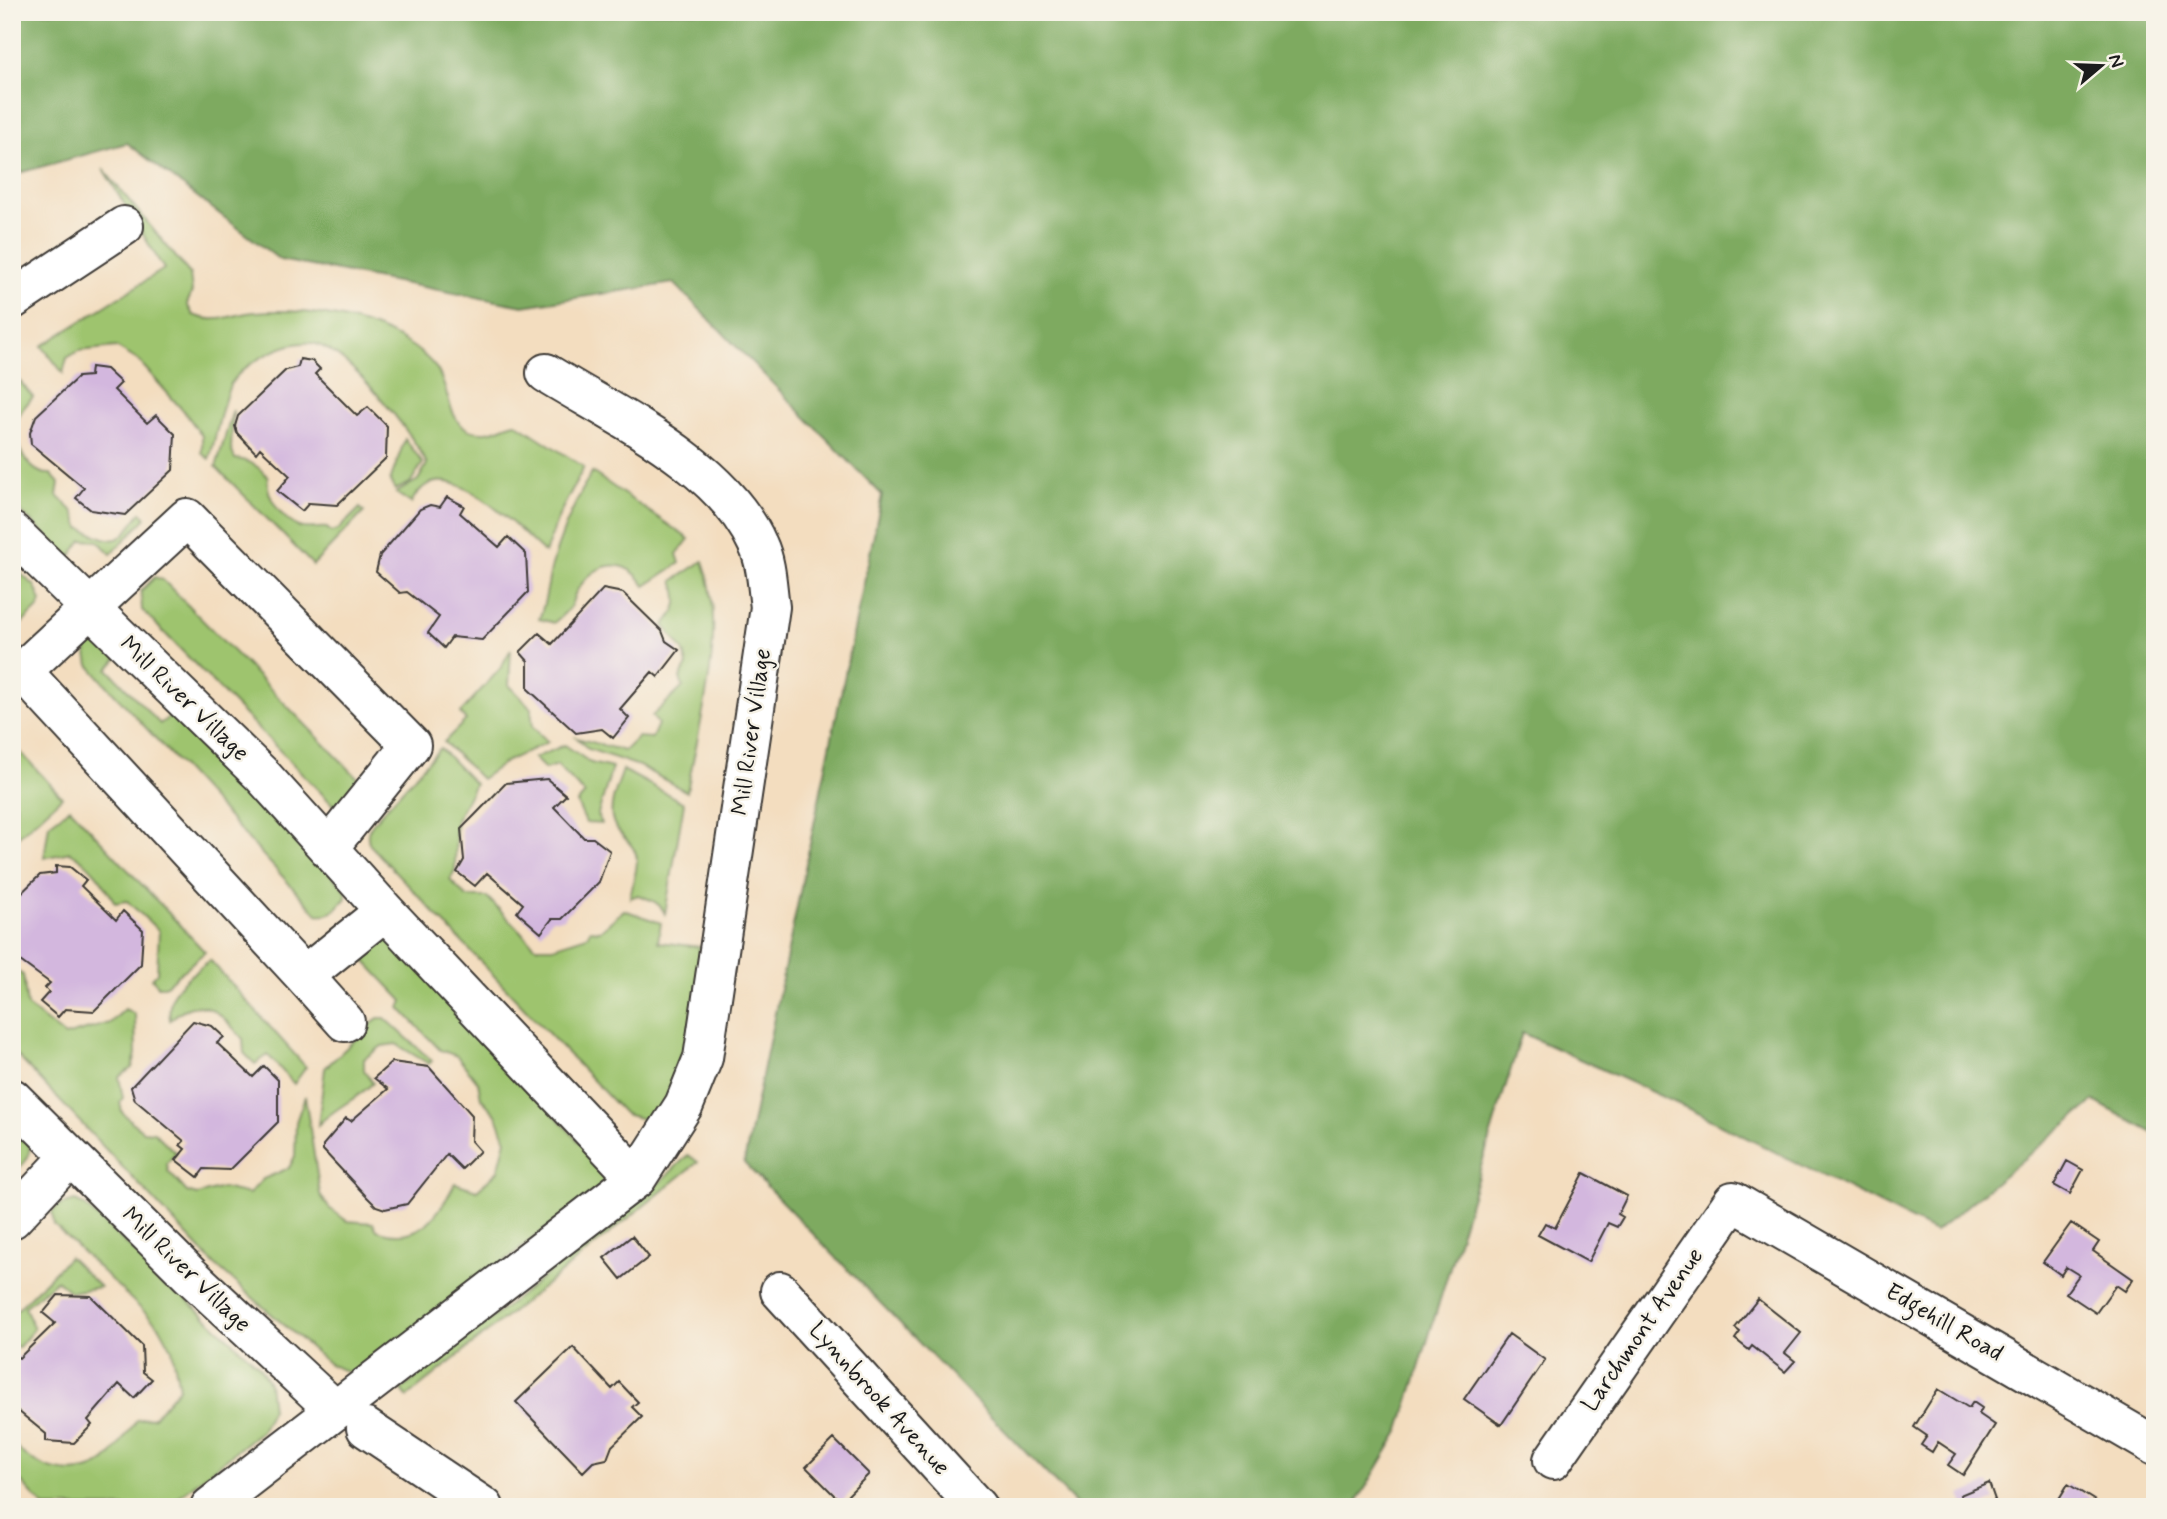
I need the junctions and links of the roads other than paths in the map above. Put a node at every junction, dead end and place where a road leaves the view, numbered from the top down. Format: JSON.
{"nodes":[{"id":1,"x":124,"y":226,"type":"dead end"},
{"id":2,"x":12,"y":300,"type":"edge"},
{"id":3,"x":546,"y":373,"type":"dead end"},
{"id":4,"x":12,"y":532,"type":"edge"},
{"id":5,"x":90,"y":607,"type":"junction"},
{"id":6,"x":17,"y":666,"type":"edge"},
{"id":7,"x":329,"y":847,"type":"junction"},
{"id":8,"x":385,"y":911,"type":"junction"},
{"id":9,"x":304,"y":976,"type":"junction"},
{"id":10,"x":345,"y":1022,"type":"dead end"},
{"id":11,"x":12,"y":1098,"type":"edge"},
{"id":12,"x":69,"y":1158,"type":"junction"},
{"id":13,"x":637,"y":1178,"type":"junction"},
{"id":14,"x":1733,"y":1200,"type":"joint"},
{"id":15,"x":12,"y":1219,"type":"edge"},
{"id":16,"x":780,"y":1291,"type":"dead end"},
{"id":17,"x":350,"y":1418,"type":"junction"},
{"id":18,"x":2155,"y":1446,"type":"edge"},
{"id":19,"x":1553,"y":1460,"type":"dead end"},
{"id":20,"x":210,"y":1507,"type":"edge"},
{"id":21,"x":484,"y":1507,"type":"edge"},
{"id":22,"x":977,"y":1507,"type":"edge"}],
"edges":[{"from":1,"to":2,"type":"street"},
{"from":3,"to":13,"type":"street","name":"Mill River Village"},
{"from":4,"to":5,"type":"street","name":"Mill River Village"},
{"from":5,"to":6,"type":"street"},
{"from":5,"to":7,"type":"street","name":"Mill River Village"},
{"from":5,"to":7,"type":"street"},
{"from":6,"to":9,"type":"street"},
{"from":7,"to":8,"type":"street","name":"Mill River Village"},
{"from":8,"to":9,"type":"street"},
{"from":8,"to":13,"type":"street","name":"Mill River Village"},
{"from":9,"to":10,"type":"street"},
{"from":11,"to":12,"type":"street","name":"Mill River Village"},
{"from":12,"to":15,"type":"street"},
{"from":12,"to":17,"type":"street","name":"Mill River Village"},
{"from":13,"to":17,"type":"street","name":"Mill River Village"},
{"from":14,"to":18,"type":"street","name":"Edgehill Road"},
{"from":14,"to":19,"type":"street","name":"Larchmont Avenue"},
{"from":16,"to":22,"type":"street","name":"Lynnbrook Avenue"},
{"from":17,"to":20,"type":"street","name":"Mill River Village"},
{"from":17,"to":21,"type":"street"}]}
